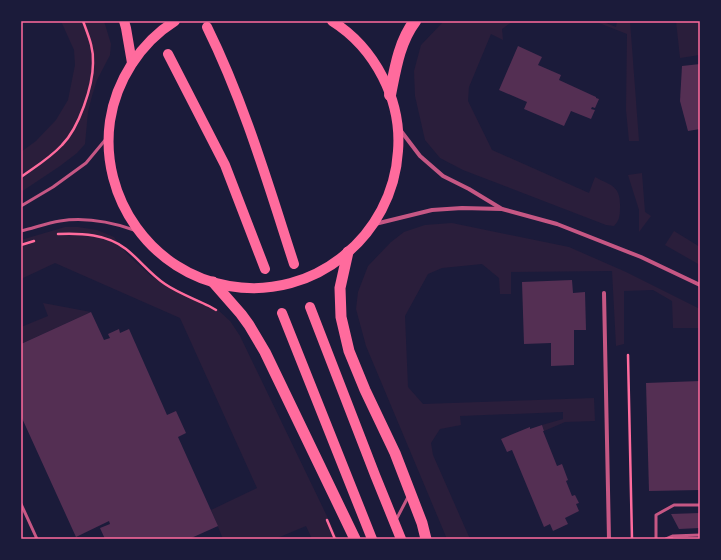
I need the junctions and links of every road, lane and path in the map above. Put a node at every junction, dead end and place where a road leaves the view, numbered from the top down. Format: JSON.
{"nodes":[{"id":1,"x":84,"y":21,"type":"edge"},
{"id":2,"x":124,"y":21,"type":"edge"},
{"id":3,"x":175,"y":21,"type":"edge"},
{"id":4,"x":332,"y":21,"type":"edge"},
{"id":5,"x":415,"y":21,"type":"edge"},
{"id":6,"x":207,"y":27,"type":"dead end"},
{"id":7,"x":168,"y":54,"type":"dead end"},
{"id":8,"x":132,"y":63,"type":"junction"},
{"id":9,"x":390,"y":95,"type":"junction"},
{"id":10,"x":398,"y":128,"type":"junction"},
{"id":11,"x":108,"y":136,"type":"junction"},
{"id":12,"x":21,"y":177,"type":"edge"},
{"id":13,"x":21,"y":206,"type":"edge"},
{"id":14,"x":502,"y":209,"type":"junction"},
{"id":15,"x":374,"y":224,"type":"junction"},
{"id":16,"x":138,"y":231,"type":"junction"},
{"id":17,"x":21,"y":232,"type":"edge"},
{"id":18,"x":51,"y":236,"type":"dead end"},
{"id":19,"x":36,"y":240,"type":"dead end"},
{"id":20,"x":21,"y":245,"type":"edge"},
{"id":21,"x":348,"y":252,"type":"junction"},
{"id":22,"x":294,"y":264,"type":"dead end"},
{"id":23,"x":265,"y":269,"type":"dead end"},
{"id":24,"x":213,"y":282,"type":"junction"},
{"id":25,"x":700,"y":285,"type":"edge"},
{"id":26,"x":604,"y":293,"type":"dead end"},
{"id":27,"x":310,"y":307,"type":"dead end"},
{"id":28,"x":282,"y":313,"type":"dead end"},
{"id":29,"x":221,"y":314,"type":"dead end"},
{"id":30,"x":628,"y":355,"type":"dead end"},
{"id":31,"x":410,"y":492,"type":"junction"},
{"id":32,"x":21,"y":504,"type":"edge"},
{"id":33,"x":700,"y":505,"type":"edge"},
{"id":34,"x":340,"y":507,"type":"junction"},
{"id":35,"x":325,"y":515,"type":"dead end"},
{"id":36,"x":395,"y":524,"type":"junction"},
{"id":37,"x":700,"y":535,"type":"edge"},
{"id":38,"x":37,"y":539,"type":"edge"},
{"id":39,"x":335,"y":539,"type":"edge"},
{"id":40,"x":351,"y":539,"type":"edge"},
{"id":41,"x":355,"y":539,"type":"edge"},
{"id":42,"x":372,"y":539,"type":"edge"},
{"id":43,"x":401,"y":539,"type":"edge"},
{"id":44,"x":426,"y":539,"type":"edge"},
{"id":45,"x":610,"y":539,"type":"edge"},
{"id":46,"x":632,"y":539,"type":"edge"},
{"id":47,"x":656,"y":539,"type":"edge"},
{"id":48,"x":666,"y":539,"type":"edge"}],
"edges":[{"from":1,"to":12,"type":"path"},
{"from":2,"to":8,"type":"main road"},
{"from":3,"to":8,"type":"main road"},
{"from":4,"to":9,"type":"main road"},
{"from":5,"to":9,"type":"highway"},
{"from":6,"to":22,"type":"main road"},
{"from":7,"to":23,"type":"main road"},
{"from":8,"to":11,"type":"main road"},
{"from":9,"to":10,"type":"main road"},
{"from":10,"to":14,"type":"street"},
{"from":10,"to":15,"type":"main road"},
{"from":11,"to":13,"type":"lane"},
{"from":11,"to":16,"type":"main road"},
{"from":14,"to":15,"type":"street"},
{"from":14,"to":25,"type":"street"},
{"from":15,"to":21,"type":"main road"},
{"from":16,"to":17,"type":"lane"},
{"from":16,"to":24,"type":"main road"},
{"from":18,"to":29,"type":"path"},
{"from":19,"to":20,"type":"path"},
{"from":21,"to":24,"type":"main road"},
{"from":21,"to":31,"type":"highway"},
{"from":24,"to":34,"type":"highway"},
{"from":26,"to":45,"type":"street"},
{"from":27,"to":36,"type":"main road"},
{"from":28,"to":42,"type":"main road"},
{"from":30,"to":46,"type":"path"},
{"from":31,"to":36,"type":"lane"},
{"from":31,"to":44,"type":"highway"},
{"from":32,"to":38,"type":"lane"},
{"from":33,"to":47,"type":"lane"},
{"from":34,"to":40,"type":"lane"},
{"from":34,"to":41,"type":"highway"},
{"from":35,"to":39,"type":"path"},
{"from":36,"to":43,"type":"main road"},
{"from":37,"to":48,"type":"lane"}]}
